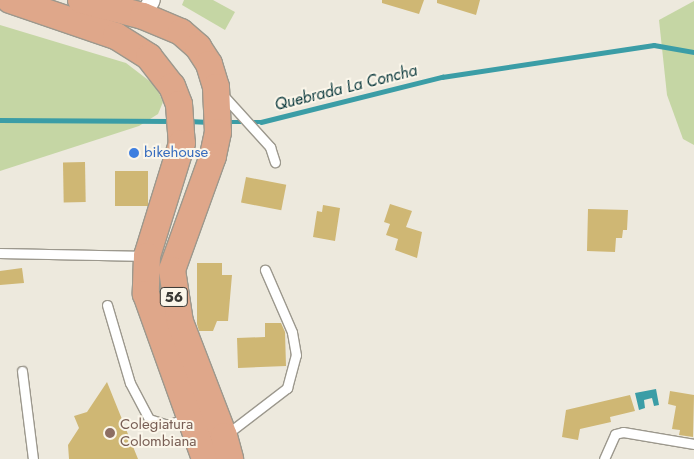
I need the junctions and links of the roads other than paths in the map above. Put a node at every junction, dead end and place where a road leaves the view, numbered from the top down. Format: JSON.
{"nodes":[{"id":1,"x":10,"y":0,"type":"edge"},
{"id":2,"x":85,"y":1,"type":"edge"},
{"id":3,"x":147,"y":8,"type":"edge"},
{"id":4,"x":217,"y":97,"type":"junction"},
{"id":5,"x":275,"y":162,"type":"dead end"},
{"id":6,"x":0,"y":252,"type":"edge"},
{"id":7,"x":147,"y":256,"type":"junction"},
{"id":8,"x":265,"y":270,"type":"dead end"},
{"id":9,"x":107,"y":305,"type":"dead end"},
{"id":10,"x":22,"y":370,"type":"dead end"},
{"id":11,"x":191,"y":417,"type":"junction"},
{"id":12,"x":694,"y":444,"type":"edge"},
{"id":13,"x":227,"y":447,"type":"edge"},
{"id":14,"x":33,"y":459,"type":"edge"},
{"id":15,"x":205,"y":459,"type":"edge"},
{"id":16,"x":604,"y":459,"type":"edge"}],
"edges":[{"from":1,"to":7,"type":"main road","number":"56"},
{"from":2,"to":3,"type":"main road","number":"56"},
{"from":3,"to":4,"type":"main road","number":"56"},
{"from":4,"to":5,"type":"lane"},
{"from":4,"to":13,"type":"main road","number":"56"},
{"from":6,"to":7,"type":"lane"},
{"from":7,"to":11,"type":"main road","number":"56"},
{"from":8,"to":13,"type":"lane"},
{"from":9,"to":11,"type":"lane"},
{"from":10,"to":14,"type":"lane"},
{"from":11,"to":15,"type":"main road","number":"56"},
{"from":12,"to":16,"type":"lane"}]}
